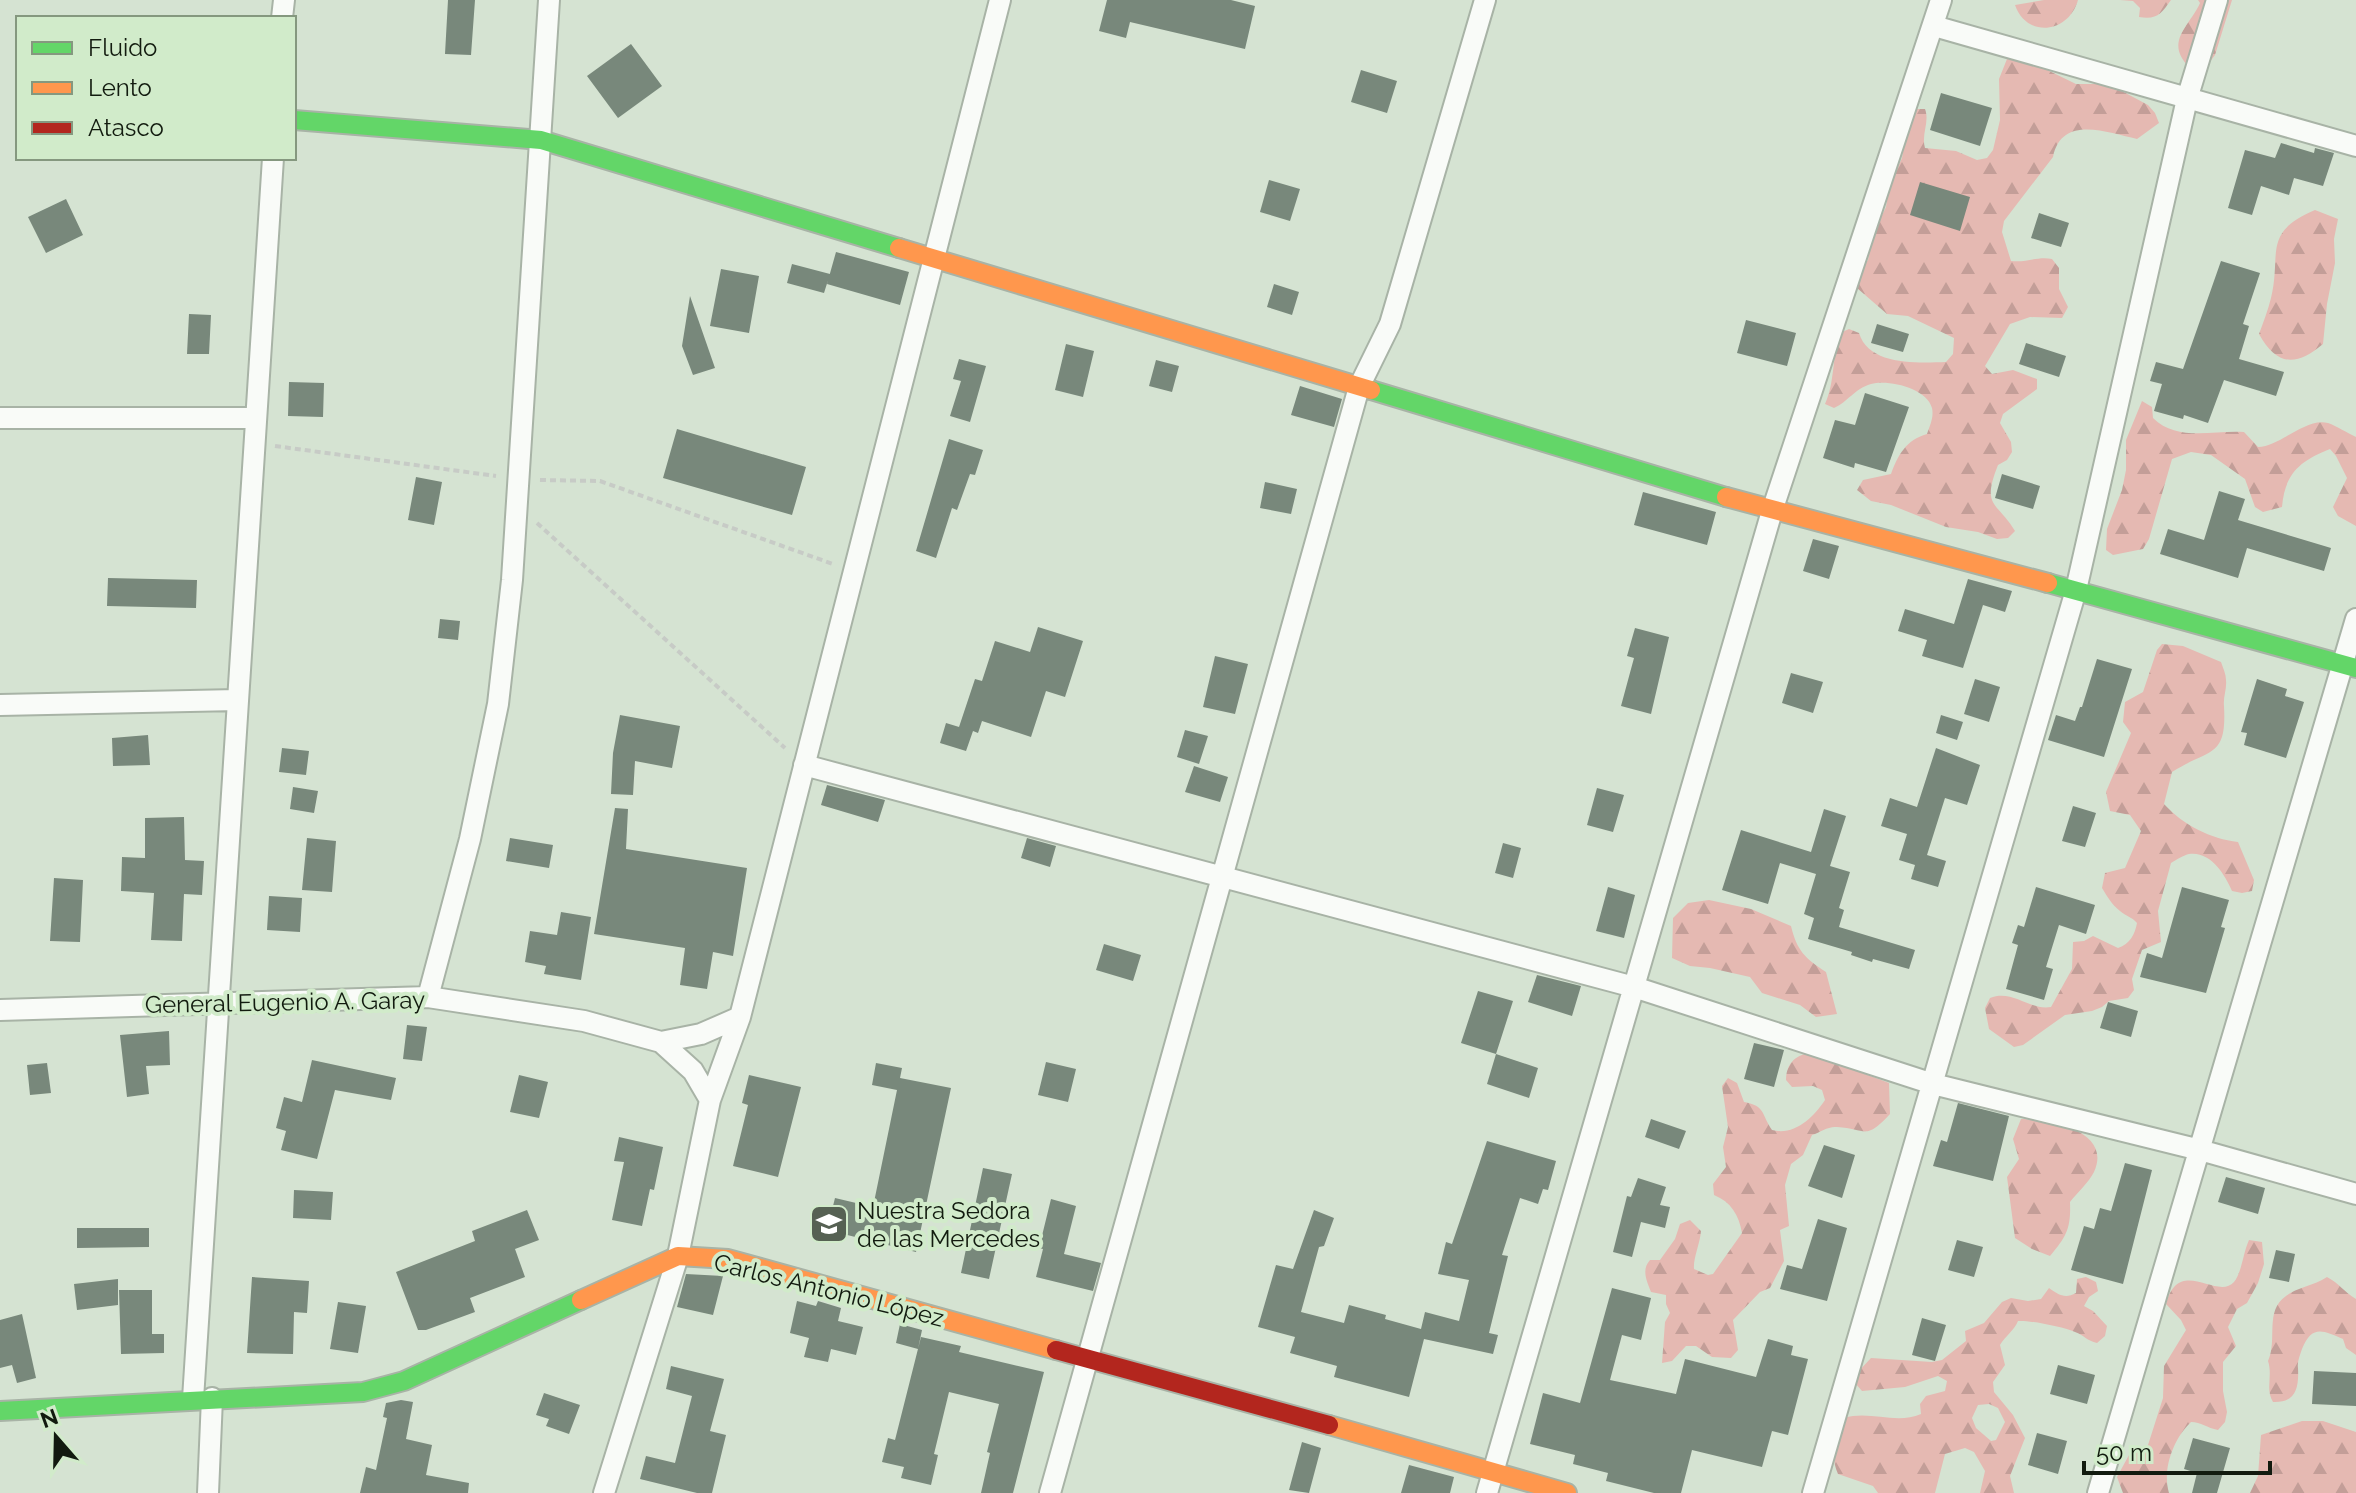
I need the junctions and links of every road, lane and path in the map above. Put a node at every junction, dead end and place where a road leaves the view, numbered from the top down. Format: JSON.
{"nodes":[{"id":1,"x":549,"y":0,"type":"edge"},
{"id":2,"x":1000,"y":0,"type":"edge"},
{"id":3,"x":1485,"y":0,"type":"edge"},
{"id":4,"x":1941,"y":0,"type":"edge"},
{"id":5,"x":2217,"y":0,"type":"edge"},
{"id":6,"x":1934,"y":26,"type":"junction"},
{"id":7,"x":2187,"y":99,"type":"junction"},
{"id":8,"x":296,"y":120,"type":"edge"},
{"id":9,"x":541,"y":140,"type":"junction"},
{"id":10,"x":2356,"y":146,"type":"edge"},
{"id":11,"x":273,"y":160,"type":"edge"},
{"id":12,"x":935,"y":259,"type":"junction"},
{"id":13,"x":1359,"y":387,"type":"junction"},
{"id":14,"x":0,"y":418,"type":"edge"},
{"id":15,"x":256,"y":418,"type":"junction"},
{"id":16,"x":254,"y":444,"type":"junction"},
{"id":17,"x":519,"y":479,"type":"junction"},
{"id":18,"x":517,"y":505,"type":"junction"},
{"id":19,"x":1772,"y":511,"type":"junction"},
{"id":20,"x":854,"y":572,"type":"junction"},
{"id":21,"x":2076,"y":590,"type":"junction"},
{"id":22,"x":2356,"y":619,"type":"edge"},
{"id":23,"x":2349,"y":666,"type":"edge"},
{"id":24,"x":237,"y":700,"type":"junction"},
{"id":25,"x":0,"y":705,"type":"edge"},
{"id":26,"x":804,"y":765,"type":"junction"},
{"id":27,"x":1224,"y":877,"type":"junction"},
{"id":28,"x":1634,"y":987,"type":"junction"},
{"id":29,"x":428,"y":997,"type":"junction"},
{"id":30,"x":219,"y":1003,"type":"junction"},
{"id":31,"x":0,"y":1010,"type":"edge"},
{"id":32,"x":740,"y":1017,"type":"junction"},
{"id":33,"x":661,"y":1042,"type":"junction"},
{"id":34,"x":1933,"y":1084,"type":"junction"},
{"id":35,"x":710,"y":1100,"type":"junction"},
{"id":36,"x":2200,"y":1150,"type":"junction"},
{"id":37,"x":2356,"y":1194,"type":"edge"},
{"id":38,"x":678,"y":1256,"type":"junction"},
{"id":39,"x":1088,"y":1359,"type":"junction"},
{"id":40,"x":202,"y":1398,"type":"junction"},
{"id":41,"x":0,"y":1411,"type":"edge"},
{"id":42,"x":1493,"y":1470,"type":"junction"},
{"id":43,"x":208,"y":1493,"type":"edge"},
{"id":44,"x":604,"y":1493,"type":"edge"},
{"id":45,"x":1050,"y":1493,"type":"edge"},
{"id":46,"x":1487,"y":1493,"type":"edge"},
{"id":47,"x":1567,"y":1493,"type":"edge"},
{"id":48,"x":1813,"y":1493,"type":"edge"},
{"id":49,"x":2098,"y":1493,"type":"edge"}],
"edges":[{"from":1,"to":9,"type":"street"},
{"from":2,"to":12,"type":"street"},
{"from":3,"to":13,"type":"street"},
{"from":4,"to":6,"type":"street"},
{"from":5,"to":7,"type":"street"},
{"from":6,"to":7,"type":"street"},
{"from":6,"to":19,"type":"street"},
{"from":7,"to":10,"type":"street"},
{"from":7,"to":21,"type":"street"},
{"from":8,"to":9,"type":"street"},
{"from":9,"to":12,"type":"street"},
{"from":9,"to":17,"type":"street"},
{"from":11,"to":15,"type":"street"},
{"from":12,"to":13,"type":"street"},
{"from":12,"to":20,"type":"street"},
{"from":13,"to":19,"type":"street"},
{"from":13,"to":27,"type":"street"},
{"from":14,"to":15,"type":"street"},
{"from":15,"to":16,"type":"street"},
{"from":16,"to":17,"type":"path"},
{"from":16,"to":24,"type":"street"},
{"from":17,"to":18,"type":"street"},
{"from":17,"to":20,"type":"path"},
{"from":18,"to":26,"type":"path"},
{"from":18,"to":29,"type":"street"},
{"from":19,"to":21,"type":"street"},
{"from":19,"to":28,"type":"street"},
{"from":20,"to":26,"type":"street"},
{"from":21,"to":23,"type":"street"},
{"from":21,"to":34,"type":"street"},
{"from":22,"to":23,"type":"street"},
{"from":23,"to":36,"type":"street"},
{"from":24,"to":25,"type":"street"},
{"from":24,"to":30,"type":"street"},
{"from":26,"to":27,"type":"street"},
{"from":26,"to":32,"type":"street"},
{"from":27,"to":28,"type":"street"},
{"from":27,"to":39,"type":"street"},
{"from":28,"to":34,"type":"street"},
{"from":28,"to":42,"type":"street"},
{"from":29,"to":30,"type":"street","name":"General Eugenio A. Garay"},
{"from":29,"to":33,"type":"street","name":"General Eugenio A. Garay"},
{"from":30,"to":31,"type":"street","name":"General Eugenio A. Garay"},
{"from":30,"to":40,"type":"street"},
{"from":32,"to":33,"type":"street","name":"General Eugenio A. Garay"},
{"from":32,"to":35,"type":"street"},
{"from":33,"to":35,"type":"street","name":"General Eugenio A. Garay"},
{"from":34,"to":36,"type":"street"},
{"from":34,"to":48,"type":"street"},
{"from":35,"to":38,"type":"street"},
{"from":36,"to":37,"type":"street"},
{"from":36,"to":49,"type":"street"},
{"from":38,"to":39,"type":"street","name":"Carlos Antonio López"},
{"from":38,"to":40,"type":"street","name":"Carlos Antonio López"},
{"from":38,"to":44,"type":"street"},
{"from":39,"to":42,"type":"street","name":"Carlos Antonio López"},
{"from":39,"to":45,"type":"street"},
{"from":40,"to":41,"type":"street","name":"Carlos Antonio López"},
{"from":40,"to":43,"type":"street"},
{"from":42,"to":46,"type":"street"},
{"from":42,"to":47,"type":"street","name":"Carlos Antonio López"}]}
